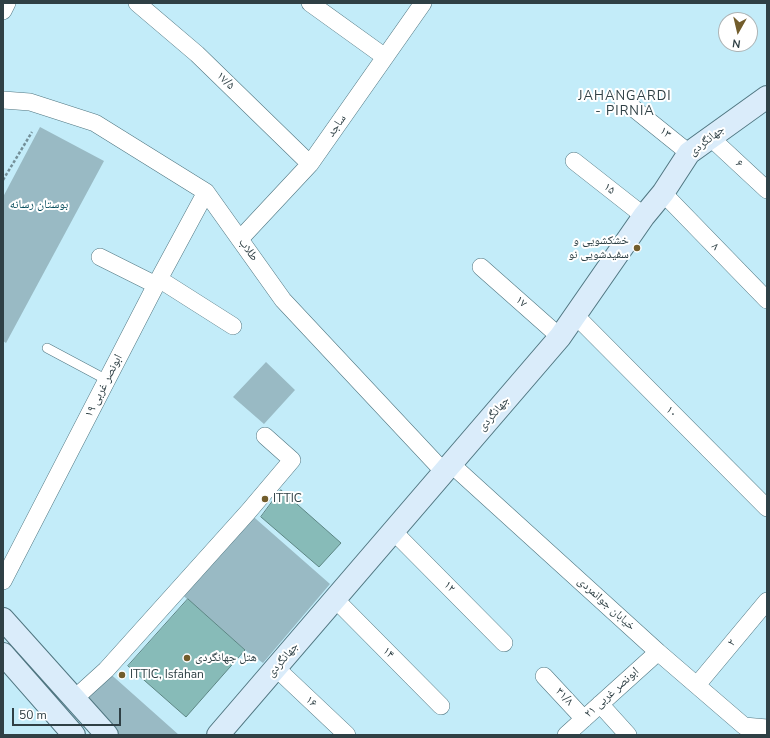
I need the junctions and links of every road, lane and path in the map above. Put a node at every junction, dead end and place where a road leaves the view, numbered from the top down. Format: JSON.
{"nodes":[{"id":1,"x":7,"y":3,"type":"edge"},
{"id":2,"x":137,"y":3,"type":"edge"},
{"id":3,"x":310,"y":3,"type":"edge"},
{"id":4,"x":417,"y":5,"type":"edge"},
{"id":5,"x":3,"y":11,"type":"edge"},
{"id":6,"x":385,"y":57,"type":"junction"},
{"id":7,"x":767,"y":97,"type":"edge"},
{"id":8,"x":622,"y":99,"type":"dead end"},
{"id":9,"x":3,"y":100,"type":"edge"},
{"id":10,"x":32,"y":132,"type":"dead end"},
{"id":11,"x":711,"y":138,"type":"junction"},
{"id":12,"x":689,"y":153,"type":"junction"},
{"id":13,"x":574,"y":161,"type":"dead end"},
{"id":14,"x":310,"y":164,"type":"junction"},
{"id":15,"x":3,"y":180,"type":"edge"},
{"id":16,"x":767,"y":190,"type":"edge"},
{"id":17,"x":206,"y":192,"type":"junction"},
{"id":18,"x":663,"y":193,"type":"junction"},
{"id":19,"x":644,"y":216,"type":"junction"},
{"id":20,"x":240,"y":240,"type":"junction"},
{"id":21,"x":100,"y":257,"type":"dead end"},
{"id":22,"x":481,"y":267,"type":"dead end"},
{"id":23,"x":158,"y":282,"type":"junction"},
{"id":24,"x":767,"y":300,"type":"edge"},
{"id":25,"x":575,"y":315,"type":"junction"},
{"id":26,"x":233,"y":326,"type":"dead end"},
{"id":27,"x":560,"y":337,"type":"junction"},
{"id":28,"x":48,"y":348,"type":"dead end"},
{"id":29,"x":107,"y":380,"type":"junction"},
{"id":30,"x":265,"y":436,"type":"dead end"},
{"id":31,"x":448,"y":468,"type":"junction"},
{"id":32,"x":767,"y":508,"type":"edge"},
{"id":33,"x":394,"y":531,"type":"junction"},
{"id":34,"x":3,"y":581,"type":"edge"},
{"id":35,"x":335,"y":599,"type":"junction"},
{"id":36,"x":767,"y":601,"type":"edge"},
{"id":37,"x":3,"y":619,"type":"edge"},
{"id":38,"x":504,"y":643,"type":"dead end"},
{"id":39,"x":658,"y":652,"type":"junction"},
{"id":40,"x":3,"y":654,"type":"edge"},
{"id":41,"x":276,"y":668,"type":"junction"},
{"id":42,"x":544,"y":676,"type":"dead end"},
{"id":43,"x":697,"y":685,"type":"junction"},
{"id":44,"x":74,"y":699,"type":"junction"},
{"id":45,"x":600,"y":704,"type":"junction"},
{"id":46,"x":442,"y":706,"type":"dead end"},
{"id":47,"x":584,"y":719,"type":"junction"},
{"id":48,"x":767,"y":728,"type":"edge"},
{"id":49,"x":221,"y":734,"type":"edge"},
{"id":50,"x":74,"y":735,"type":"edge"},
{"id":51,"x":107,"y":735,"type":"edge"},
{"id":52,"x":347,"y":735,"type":"edge"},
{"id":53,"x":566,"y":735,"type":"edge"},
{"id":54,"x":628,"y":735,"type":"edge"}],
"edges":[{"from":1,"to":5,"type":"street"},
{"from":2,"to":14,"type":"street","name":"۱۷/۵"},
{"from":3,"to":6,"type":"street"},
{"from":4,"to":6,"type":"street","name":"ساجد"},
{"from":6,"to":14,"type":"street","name":"ساجد"},
{"from":7,"to":11,"type":"street","name":"جهانگردی"},
{"from":8,"to":12,"type":"street","name":"۱۳"},
{"from":9,"to":17,"type":"street","name":"طلاب"},
{"from":10,"to":15,"type":"path"},
{"from":11,"to":12,"type":"street","name":"جهانگردی"},
{"from":11,"to":16,"type":"street","name":"۶"},
{"from":12,"to":18,"type":"street","name":"جهانگردی"},
{"from":13,"to":19,"type":"street","name":"۱۵"},
{"from":14,"to":20,"type":"street","name":"ساجد"},
{"from":17,"to":20,"type":"street","name":"طلاب"},
{"from":17,"to":23,"type":"street","name":"ابونصر غربی ۱۹"},
{"from":18,"to":19,"type":"street","name":"جهانگردی"},
{"from":18,"to":24,"type":"street","name":"۸"},
{"from":19,"to":25,"type":"street","name":"جهانگردی"},
{"from":20,"to":31,"type":"street","name":"طلاب"},
{"from":21,"to":23,"type":"street"},
{"from":22,"to":27,"type":"street","name":"۱۷"},
{"from":23,"to":26,"type":"street"},
{"from":23,"to":29,"type":"street","name":"ابونصر غربی ۱۹"},
{"from":25,"to":27,"type":"street","name":"جهانگردی"},
{"from":25,"to":32,"type":"street","name":"۱۰"},
{"from":27,"to":31,"type":"street","name":"جهانگردی"},
{"from":28,"to":29,"type":"lane"},
{"from":29,"to":34,"type":"street","name":"ابونصر غربی ۱۹"},
{"from":30,"to":44,"type":"street"},
{"from":31,"to":33,"type":"street","name":"جهانگردی"},
{"from":31,"to":39,"type":"street","name":"خیابان جوانمردی"},
{"from":33,"to":35,"type":"street","name":"جهانگردی"},
{"from":33,"to":38,"type":"street","name":"۱۲"},
{"from":35,"to":41,"type":"street","name":"جهانگردی"},
{"from":35,"to":46,"type":"street","name":"۱۴"},
{"from":36,"to":43,"type":"street","name":"۲"},
{"from":37,"to":44,"type":"street"},
{"from":39,"to":43,"type":"street","name":"خیابان جوانمردی"},
{"from":39,"to":45,"type":"street","name":"ابونصر غربی ۲۱"},
{"from":40,"to":50,"type":"street"},
{"from":41,"to":49,"type":"street","name":"جهانگردی"},
{"from":41,"to":52,"type":"street","name":"۱۶"},
{"from":42,"to":47,"type":"street","name":"۳۱/۸"},
{"from":43,"to":48,"type":"street","name":"خیابان جوانمردی"},
{"from":44,"to":51,"type":"street"},
{"from":45,"to":47,"type":"street","name":"ابونصر غربی ۲۱"},
{"from":45,"to":54,"type":"street"},
{"from":47,"to":53,"type":"street","name":"ابونصر غربی ۲۱"}]}
